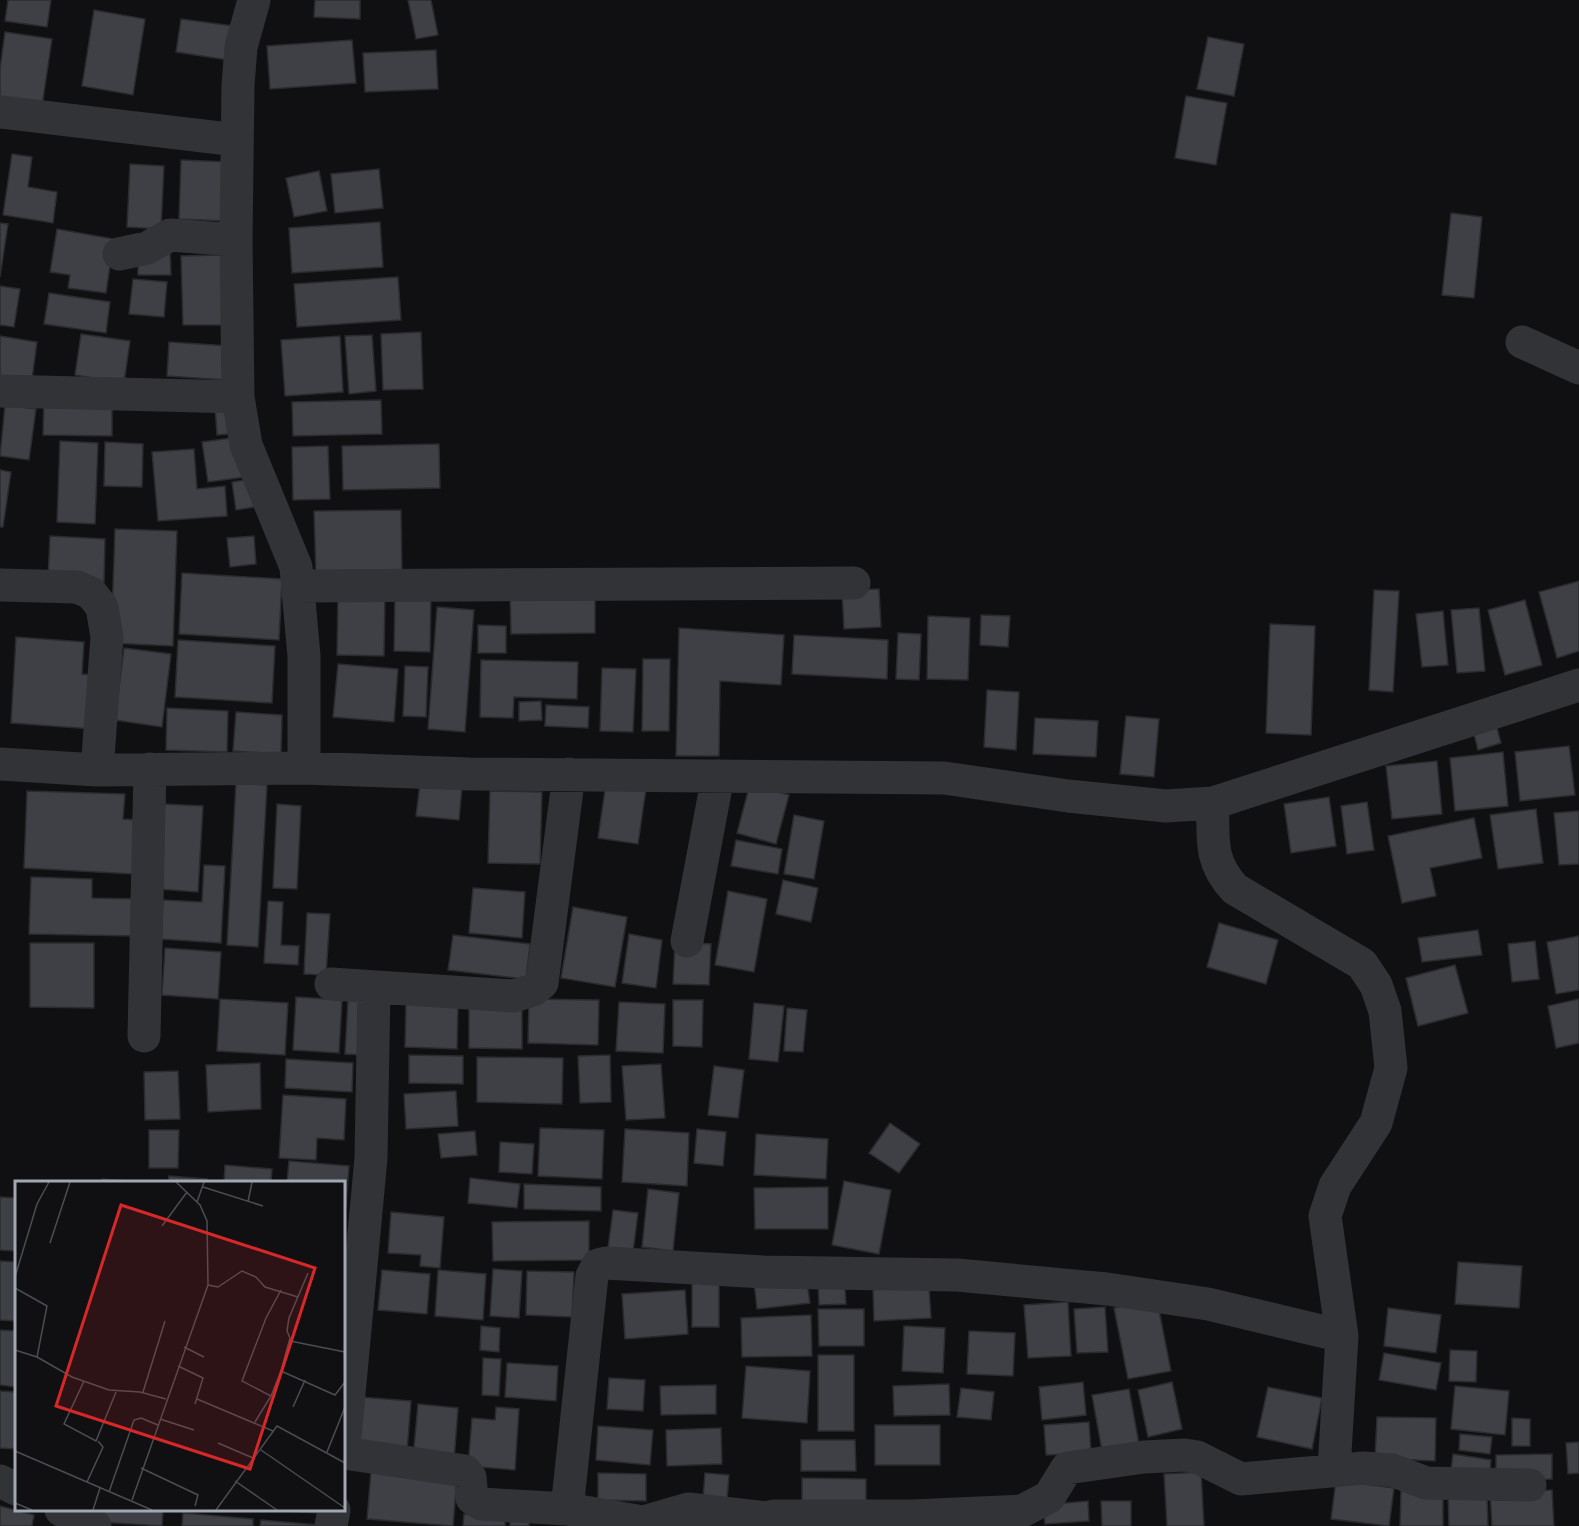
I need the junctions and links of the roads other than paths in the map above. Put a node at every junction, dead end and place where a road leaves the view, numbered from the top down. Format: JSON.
{"nodes":[{"id":1,"x":254,"y":0,"type":"edge"},
{"id":2,"x":0,"y":112,"type":"edge"},
{"id":3,"x":237,"y":140,"type":"junction"},
{"id":4,"x":236,"y":240,"type":"junction"},
{"id":5,"x":119,"y":254,"type":"dead end"},
{"id":6,"x":1522,"y":342,"type":"dead end"},
{"id":7,"x":1579,"y":368,"type":"edge"},
{"id":8,"x":0,"y":391,"type":"edge"},
{"id":9,"x":238,"y":397,"type":"junction"},
{"id":10,"x":854,"y":583,"type":"dead end"},
{"id":11,"x":0,"y":585,"type":"edge"},
{"id":12,"x":298,"y":586,"type":"junction"},
{"id":13,"x":1579,"y":685,"type":"edge"},
{"id":14,"x":0,"y":764,"type":"edge"},
{"id":15,"x":304,"y":768,"type":"junction"},
{"id":16,"x":97,"y":770,"type":"junction"},
{"id":17,"x":150,"y":770,"type":"junction"},
{"id":18,"x":568,"y":774,"type":"junction"},
{"id":19,"x":718,"y":776,"type":"junction"},
{"id":20,"x":1213,"y":802,"type":"junction"},
{"id":21,"x":687,"y":940,"type":"dead end"},
{"id":22,"x":331,"y":984,"type":"dead end"},
{"id":23,"x":374,"y":987,"type":"junction"},
{"id":24,"x":144,"y":1036,"type":"dead end"},
{"id":25,"x":1342,"y":1336,"type":"junction"},
{"id":26,"x":345,"y":1436,"type":"edge"},
{"id":27,"x":345,"y":1453,"type":"edge"},
{"id":28,"x":1334,"y":1469,"type":"junction"},
{"id":29,"x":0,"y":1481,"type":"edge"},
{"id":30,"x":1530,"y":1485,"type":"dead end"},
{"id":31,"x":15,"y":1488,"type":"edge"},
{"id":32,"x":567,"y":1509,"type":"junction"},
{"id":33,"x":334,"y":1511,"type":"edge"},
{"id":34,"x":1005,"y":1519,"type":"edge"},
{"id":35,"x":766,"y":1522,"type":"edge"},
{"id":36,"x":331,"y":1526,"type":"edge"}],
"edges":[{"from":1,"to":3,"type":"street"},
{"from":2,"to":3,"type":"street"},
{"from":3,"to":4,"type":"street"},
{"from":4,"to":5,"type":"street"},
{"from":4,"to":9,"type":"street"},
{"from":6,"to":7,"type":"street"},
{"from":8,"to":9,"type":"street"},
{"from":9,"to":12,"type":"street"},
{"from":10,"to":12,"type":"street"},
{"from":11,"to":16,"type":"street"},
{"from":12,"to":15,"type":"street"},
{"from":13,"to":20,"type":"street"},
{"from":14,"to":16,"type":"street"},
{"from":15,"to":17,"type":"street"},
{"from":15,"to":18,"type":"street"},
{"from":16,"to":17,"type":"street"},
{"from":17,"to":24,"type":"street"},
{"from":18,"to":19,"type":"street"},
{"from":18,"to":23,"type":"street"},
{"from":19,"to":20,"type":"street"},
{"from":19,"to":21,"type":"street"},
{"from":20,"to":25,"type":"street"},
{"from":22,"to":23,"type":"street"},
{"from":23,"to":26,"type":"street"},
{"from":25,"to":28,"type":"street"},
{"from":25,"to":32,"type":"street"},
{"from":27,"to":32,"type":"street"},
{"from":28,"to":30,"type":"street"},
{"from":28,"to":34,"type":"street"},
{"from":29,"to":31,"type":"street"},
{"from":32,"to":35,"type":"street"},
{"from":33,"to":36,"type":"street"},
{"from":34,"to":35,"type":"street"}]}
